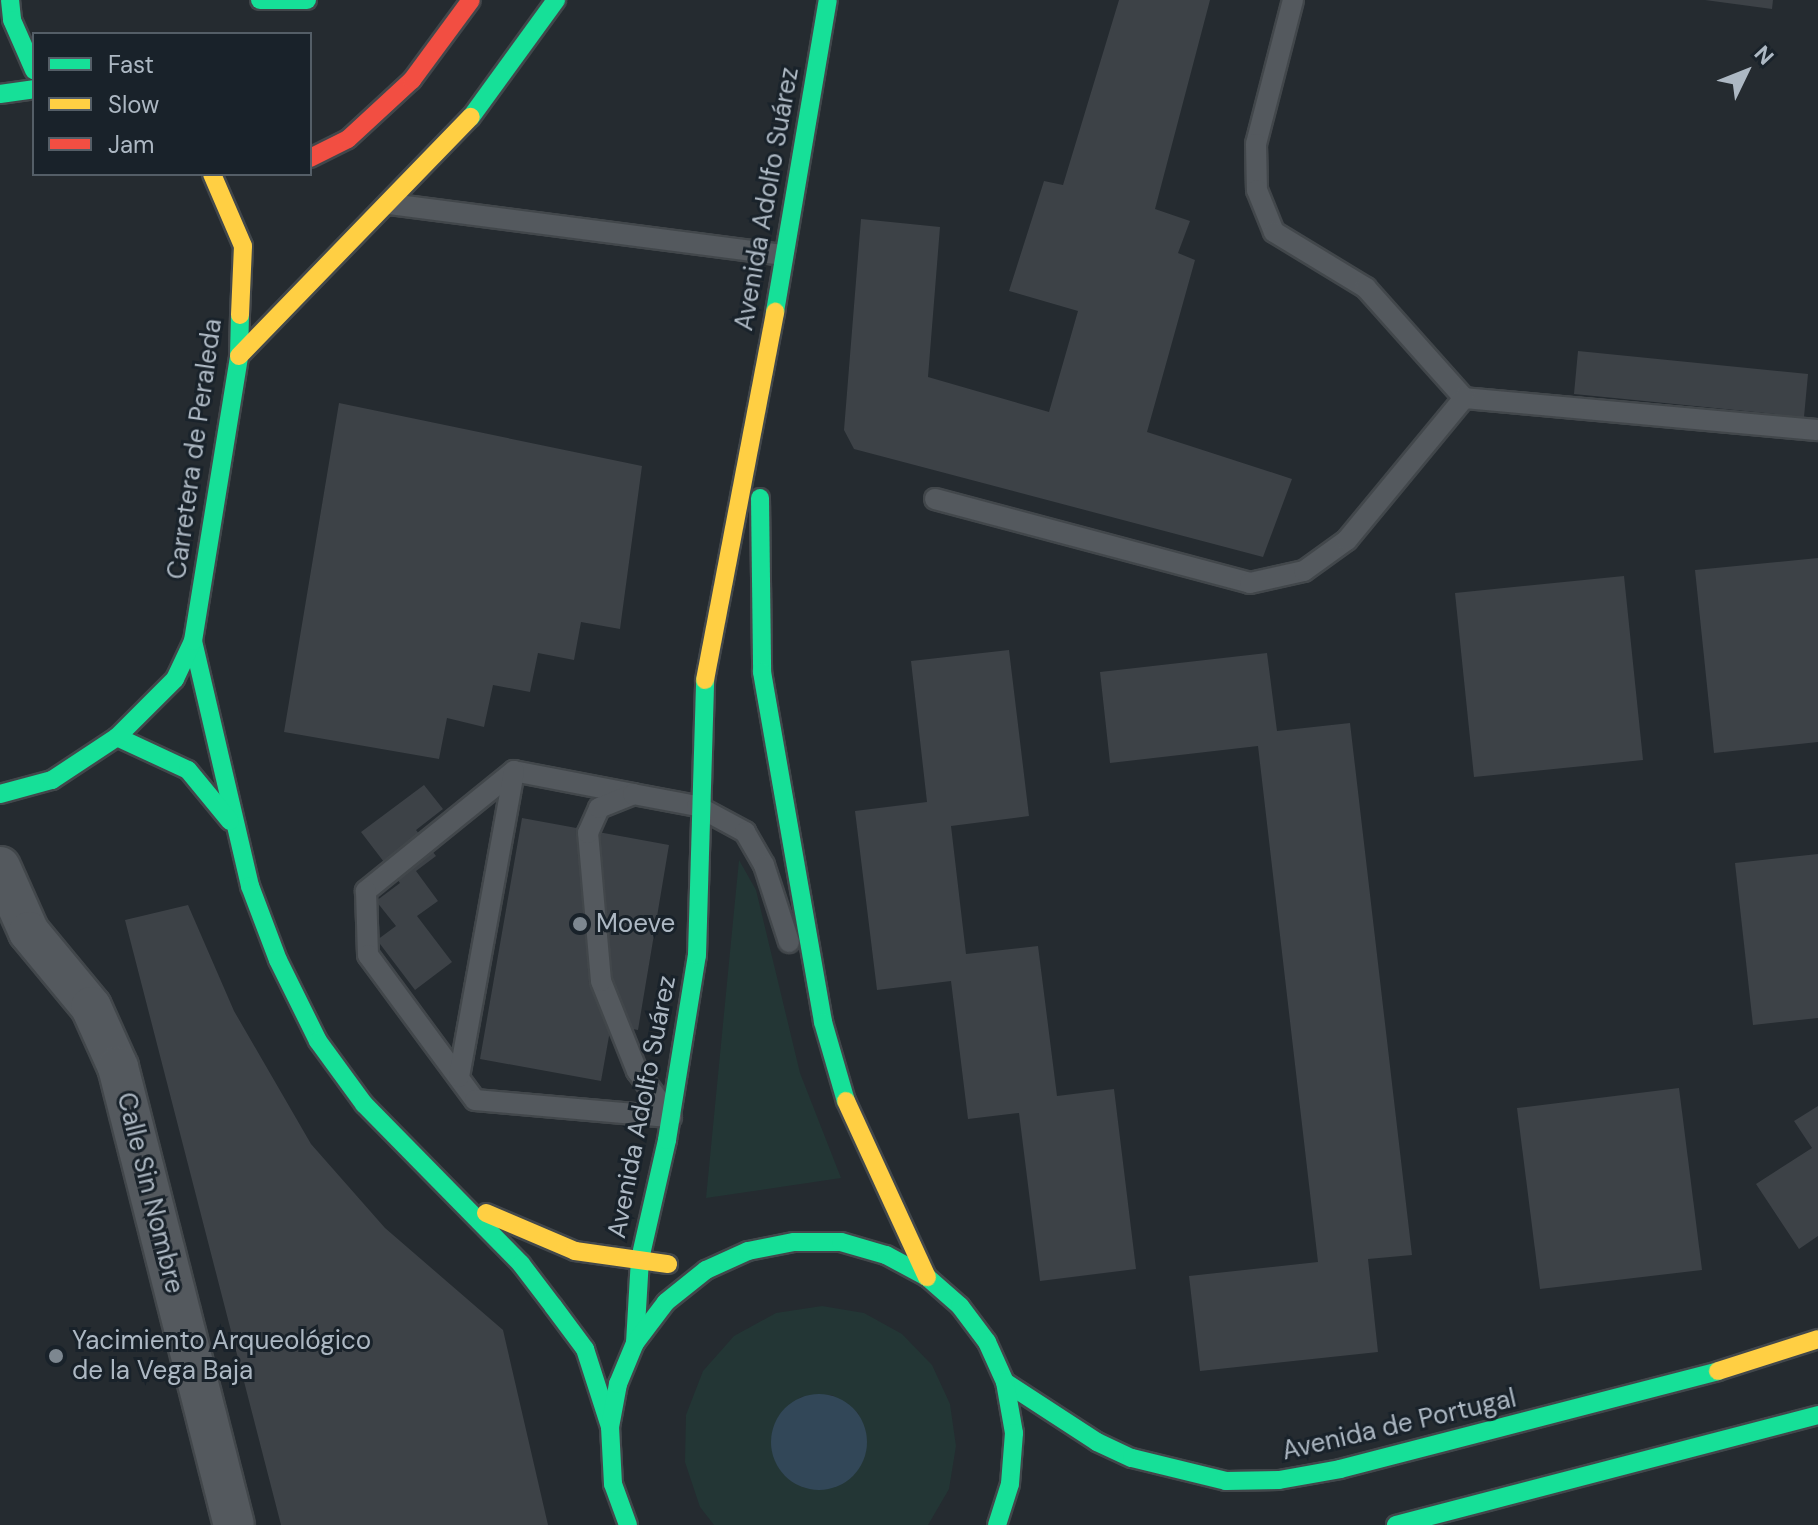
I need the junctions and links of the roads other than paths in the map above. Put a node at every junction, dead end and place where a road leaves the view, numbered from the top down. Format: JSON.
{"nodes":[{"id":1,"x":10,"y":0,"type":"edge"},
{"id":2,"x":260,"y":0,"type":"edge"},
{"id":3,"x":307,"y":0,"type":"edge"},
{"id":4,"x":471,"y":0,"type":"edge"},
{"id":5,"x":556,"y":0,"type":"edge"},
{"id":6,"x":828,"y":0,"type":"edge"},
{"id":7,"x":1293,"y":0,"type":"edge"},
{"id":8,"x":32,"y":65,"type":"edge"},
{"id":9,"x":32,"y":89,"type":"edge"},
{"id":10,"x":0,"y":94,"type":"edge"},
{"id":11,"x":312,"y":157,"type":"edge"},
{"id":12,"x":213,"y":176,"type":"edge"},
{"id":13,"x":390,"y":204,"type":"junction"},
{"id":14,"x":782,"y":255,"type":"junction"},
{"id":15,"x":239,"y":356,"type":"junction"},
{"id":16,"x":1464,"y":398,"type":"junction"},
{"id":17,"x":759,"y":407,"type":"junction"},
{"id":18,"x":1818,"y":430,"type":"edge"},
{"id":19,"x":935,"y":499,"type":"dead end"},
{"id":20,"x":193,"y":641,"type":"junction"},
{"id":21,"x":117,"y":737,"type":"junction"},
{"id":22,"x":514,"y":771,"type":"junction"},
{"id":23,"x":0,"y":794,"type":"edge"},
{"id":24,"x":633,"y":794,"type":"junction"},
{"id":25,"x":697,"y":806,"type":"junction"},
{"id":26,"x":238,"y":833,"type":"junction"},
{"id":27,"x":0,"y":867,"type":"edge"},
{"id":28,"x":823,"y":1022,"type":"junction"},
{"id":29,"x":459,"y":1077,"type":"junction"},
{"id":30,"x":671,"y":1117,"type":"junction"},
{"id":31,"x":457,"y":1197,"type":"junction"},
{"id":32,"x":640,"y":1259,"type":"junction"},
{"id":33,"x":706,"y":1270,"type":"junction"},
{"id":34,"x":927,"y":1277,"type":"junction"},
{"id":35,"x":1818,"y":1339,"type":"edge"},
{"id":36,"x":635,"y":1343,"type":"junction"},
{"id":37,"x":1005,"y":1382,"type":"junction"},
{"id":38,"x":1818,"y":1415,"type":"edge"},
{"id":39,"x":610,"y":1427,"type":"junction"},
{"id":40,"x":1760,"y":1433,"type":"junction"},
{"id":41,"x":1818,"y":1434,"type":"edge"},
{"id":42,"x":234,"y":1525,"type":"edge"},
{"id":43,"x":628,"y":1525,"type":"edge"},
{"id":44,"x":997,"y":1525,"type":"edge"},
{"id":45,"x":1396,"y":1525,"type":"edge"}],
"edges":[{"from":1,"to":8,"type":"main road"},
{"from":2,"to":3,"type":"main road"},
{"from":4,"to":11,"type":"main road"},
{"from":5,"to":13,"type":"main road"},
{"from":6,"to":14,"type":"main road","name":"Avenida Adolfo Suárez"},
{"from":7,"to":16,"type":"lane"},
{"from":9,"to":10,"type":"main road"},
{"from":12,"to":15,"type":"main road","name":"Carretera de Peraleda"},
{"from":13,"to":14,"type":"lane"},
{"from":13,"to":15,"type":"main road"},
{"from":14,"to":17,"type":"main road","name":"Avenida Adolfo Suárez"},
{"from":15,"to":20,"type":"main road","name":"Carretera de Peraleda"},
{"from":16,"to":18,"type":"lane"},
{"from":16,"to":19,"type":"lane"},
{"from":17,"to":25,"type":"main road","name":"Avenida Adolfo Suárez"},
{"from":17,"to":28,"type":"main road","name":"Avenida Adolfo Suárez"},
{"from":20,"to":21,"type":"main road","name":"Carretera de Peraleda"},
{"from":20,"to":26,"type":"main road","name":"Carretera de Peraleda"},
{"from":21,"to":23,"type":"main road","name":"Carretera de Peraleda"},
{"from":21,"to":26,"type":"main road","name":"Carretera de Peraleda"},
{"from":22,"to":24,"type":"lane"},
{"from":22,"to":29,"type":"lane"},
{"from":22,"to":29,"type":"lane"},
{"from":24,"to":25,"type":"lane"},
{"from":24,"to":30,"type":"lane"},
{"from":25,"to":28,"type":"lane"},
{"from":25,"to":30,"type":"main road","name":"Avenida Adolfo Suárez"},
{"from":26,"to":31,"type":"main road","name":"Carretera de Peraleda"},
{"from":27,"to":42,"type":"street","name":"Calle Sin Nombre"},
{"from":28,"to":34,"type":"main road","name":"Avenida Adolfo Suárez"},
{"from":29,"to":30,"type":"lane"},
{"from":30,"to":32,"type":"main road","name":"Avenida Adolfo Suárez"},
{"from":31,"to":32,"type":"main road","name":"Carretera de Peraleda"},
{"from":31,"to":39,"type":"main road","name":"Carretera de Peraleda"},
{"from":32,"to":33,"type":"main road","name":"Carretera de Peraleda"},
{"from":32,"to":36,"type":"main road","name":"Avenida Adolfo Suárez"},
{"from":33,"to":34,"type":"main road"},
{"from":33,"to":36,"type":"main road"},
{"from":34,"to":37,"type":"main road"},
{"from":35,"to":37,"type":"main road","name":"Avenida de Portugal"},
{"from":36,"to":39,"type":"main road"},
{"from":37,"to":44,"type":"main road"},
{"from":38,"to":40,"type":"main road"},
{"from":39,"to":43,"type":"main road"},
{"from":40,"to":41,"type":"street"},
{"from":40,"to":45,"type":"main road"}]}
